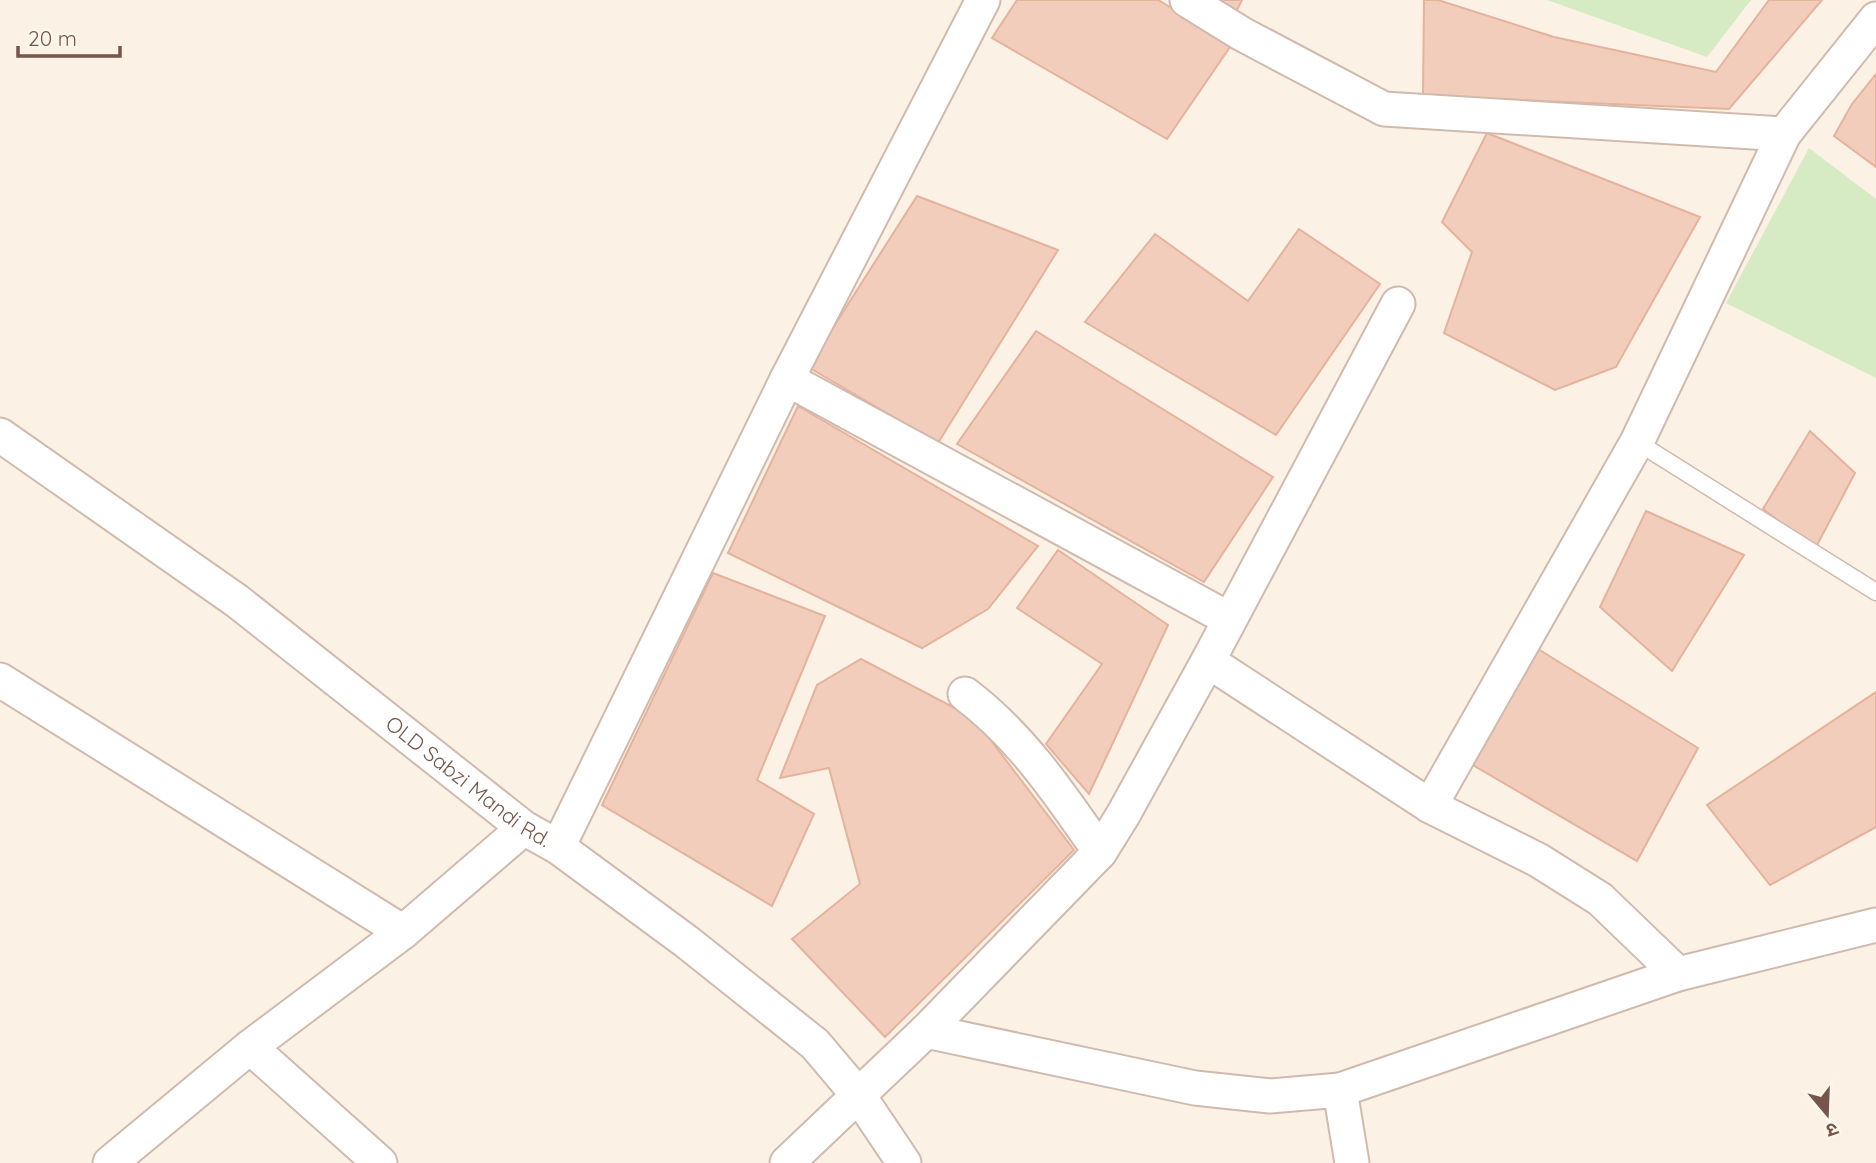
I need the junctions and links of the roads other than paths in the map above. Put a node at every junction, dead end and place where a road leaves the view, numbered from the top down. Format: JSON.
{"nodes":[{"id":1,"x":983,"y":0,"type":"edge"},
{"id":2,"x":1187,"y":0,"type":"edge"},
{"id":3,"x":1876,"y":19,"type":"edge"},
{"id":4,"x":1784,"y":134,"type":"junction"},
{"id":5,"x":1398,"y":304,"type":"dead end"},
{"id":6,"x":787,"y":379,"type":"junction"},
{"id":7,"x":0,"y":435,"type":"edge"},
{"id":8,"x":1637,"y":442,"type":"junction"},
{"id":9,"x":1876,"y":592,"type":"edge"},
{"id":10,"x":1229,"y":619,"type":"junction"},
{"id":11,"x":1208,"y":661,"type":"junction"},
{"id":12,"x":0,"y":680,"type":"edge"},
{"id":13,"x":965,"y":694,"type":"dead end"},
{"id":14,"x":1430,"y":806,"type":"junction"},
{"id":15,"x":524,"y":828,"type":"junction"},
{"id":16,"x":558,"y":847,"type":"junction"},
{"id":17,"x":1100,"y":852,"type":"junction"},
{"id":18,"x":1876,"y":925,"type":"edge"},
{"id":19,"x":403,"y":932,"type":"junction"},
{"id":20,"x":1678,"y":974,"type":"junction"},
{"id":21,"x":926,"y":1031,"type":"junction"},
{"id":22,"x":250,"y":1047,"type":"junction"},
{"id":23,"x":1340,"y":1090,"type":"junction"},
{"id":24,"x":859,"y":1096,"type":"junction"},
{"id":25,"x":110,"y":1163,"type":"edge"},
{"id":26,"x":380,"y":1163,"type":"edge"},
{"id":27,"x":787,"y":1163,"type":"edge"},
{"id":28,"x":904,"y":1163,"type":"edge"},
{"id":29,"x":1352,"y":1163,"type":"edge"}],
"edges":[{"from":1,"to":6,"type":"street"},
{"from":2,"to":4,"type":"street"},
{"from":3,"to":4,"type":"street"},
{"from":4,"to":8,"type":"street"},
{"from":5,"to":10,"type":"street"},
{"from":6,"to":10,"type":"street"},
{"from":6,"to":16,"type":"street"},
{"from":7,"to":15,"type":"street","name":"OLD Sabzi Mandi Rd."},
{"from":8,"to":9,"type":"lane"},
{"from":8,"to":14,"type":"street"},
{"from":10,"to":11,"type":"street"},
{"from":11,"to":14,"type":"street"},
{"from":11,"to":17,"type":"street"},
{"from":12,"to":19,"type":"street"},
{"from":13,"to":17,"type":"street"},
{"from":14,"to":20,"type":"street"},
{"from":15,"to":16,"type":"street","name":"OLD Sabzi Mandi Rd."},
{"from":15,"to":19,"type":"street"},
{"from":16,"to":24,"type":"street","name":"OLD Sabzi Mandi Rd."},
{"from":17,"to":21,"type":"street"},
{"from":18,"to":20,"type":"street"},
{"from":19,"to":22,"type":"street"},
{"from":20,"to":23,"type":"street"},
{"from":21,"to":23,"type":"street"},
{"from":21,"to":24,"type":"street"},
{"from":22,"to":25,"type":"street"},
{"from":22,"to":26,"type":"street"},
{"from":23,"to":29,"type":"street"},
{"from":24,"to":27,"type":"street"},
{"from":24,"to":28,"type":"street","name":"OLD Sabzi Mandi Rd."}]}
